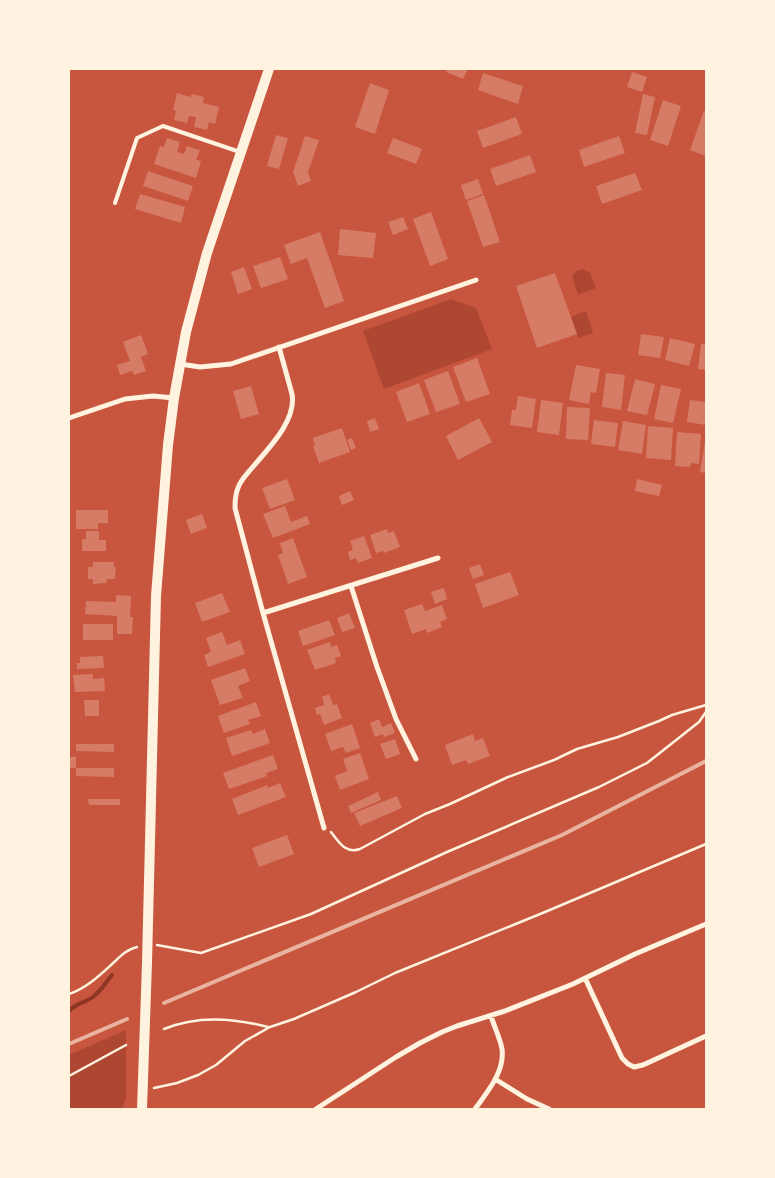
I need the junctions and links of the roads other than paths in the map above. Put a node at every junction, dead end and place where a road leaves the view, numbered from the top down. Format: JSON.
{"nodes":[{"id":1,"x":269,"y":69,"type":"edge"},
{"id":2,"x":240,"y":152,"type":"junction"},
{"id":3,"x":115,"y":204,"type":"dead end"},
{"id":4,"x":476,"y":280,"type":"dead end"},
{"id":5,"x":279,"y":347,"type":"junction"},
{"id":6,"x":179,"y":364,"type":"junction"},
{"id":7,"x":174,"y":398,"type":"junction"},
{"id":8,"x":69,"y":418,"type":"edge"},
{"id":9,"x":438,"y":558,"type":"dead end"},
{"id":10,"x":351,"y":586,"type":"junction"},
{"id":11,"x":263,"y":613,"type":"junction"},
{"id":12,"x":416,"y":759,"type":"dead end"},
{"id":13,"x":324,"y":828,"type":"road end"},
{"id":14,"x":706,"y":924,"type":"edge"},
{"id":15,"x":586,"y":978,"type":"junction"},
{"id":16,"x":491,"y":1016,"type":"junction"},
{"id":17,"x":706,"y":1036,"type":"edge"},
{"id":18,"x":495,"y":1079,"type":"junction"},
{"id":19,"x":142,"y":1109,"type":"edge"},
{"id":20,"x":316,"y":1109,"type":"edge"},
{"id":21,"x":475,"y":1109,"type":"edge"},
{"id":22,"x":549,"y":1109,"type":"edge"}],
"edges":[{"from":1,"to":2,"type":"main road"},
{"from":2,"to":3,"type":"lane"},
{"from":2,"to":6,"type":"main road"},
{"from":4,"to":5,"type":"street"},
{"from":5,"to":6,"type":"street"},
{"from":5,"to":11,"type":"street"},
{"from":6,"to":7,"type":"main road"},
{"from":7,"to":8,"type":"street"},
{"from":7,"to":19,"type":"main road"},
{"from":9,"to":10,"type":"street"},
{"from":10,"to":11,"type":"street"},
{"from":10,"to":12,"type":"street"},
{"from":11,"to":13,"type":"street"},
{"from":14,"to":15,"type":"street"},
{"from":15,"to":16,"type":"street"},
{"from":15,"to":17,"type":"street"},
{"from":16,"to":18,"type":"street"},
{"from":16,"to":20,"type":"street"},
{"from":18,"to":21,"type":"street"},
{"from":18,"to":22,"type":"street"}]}
